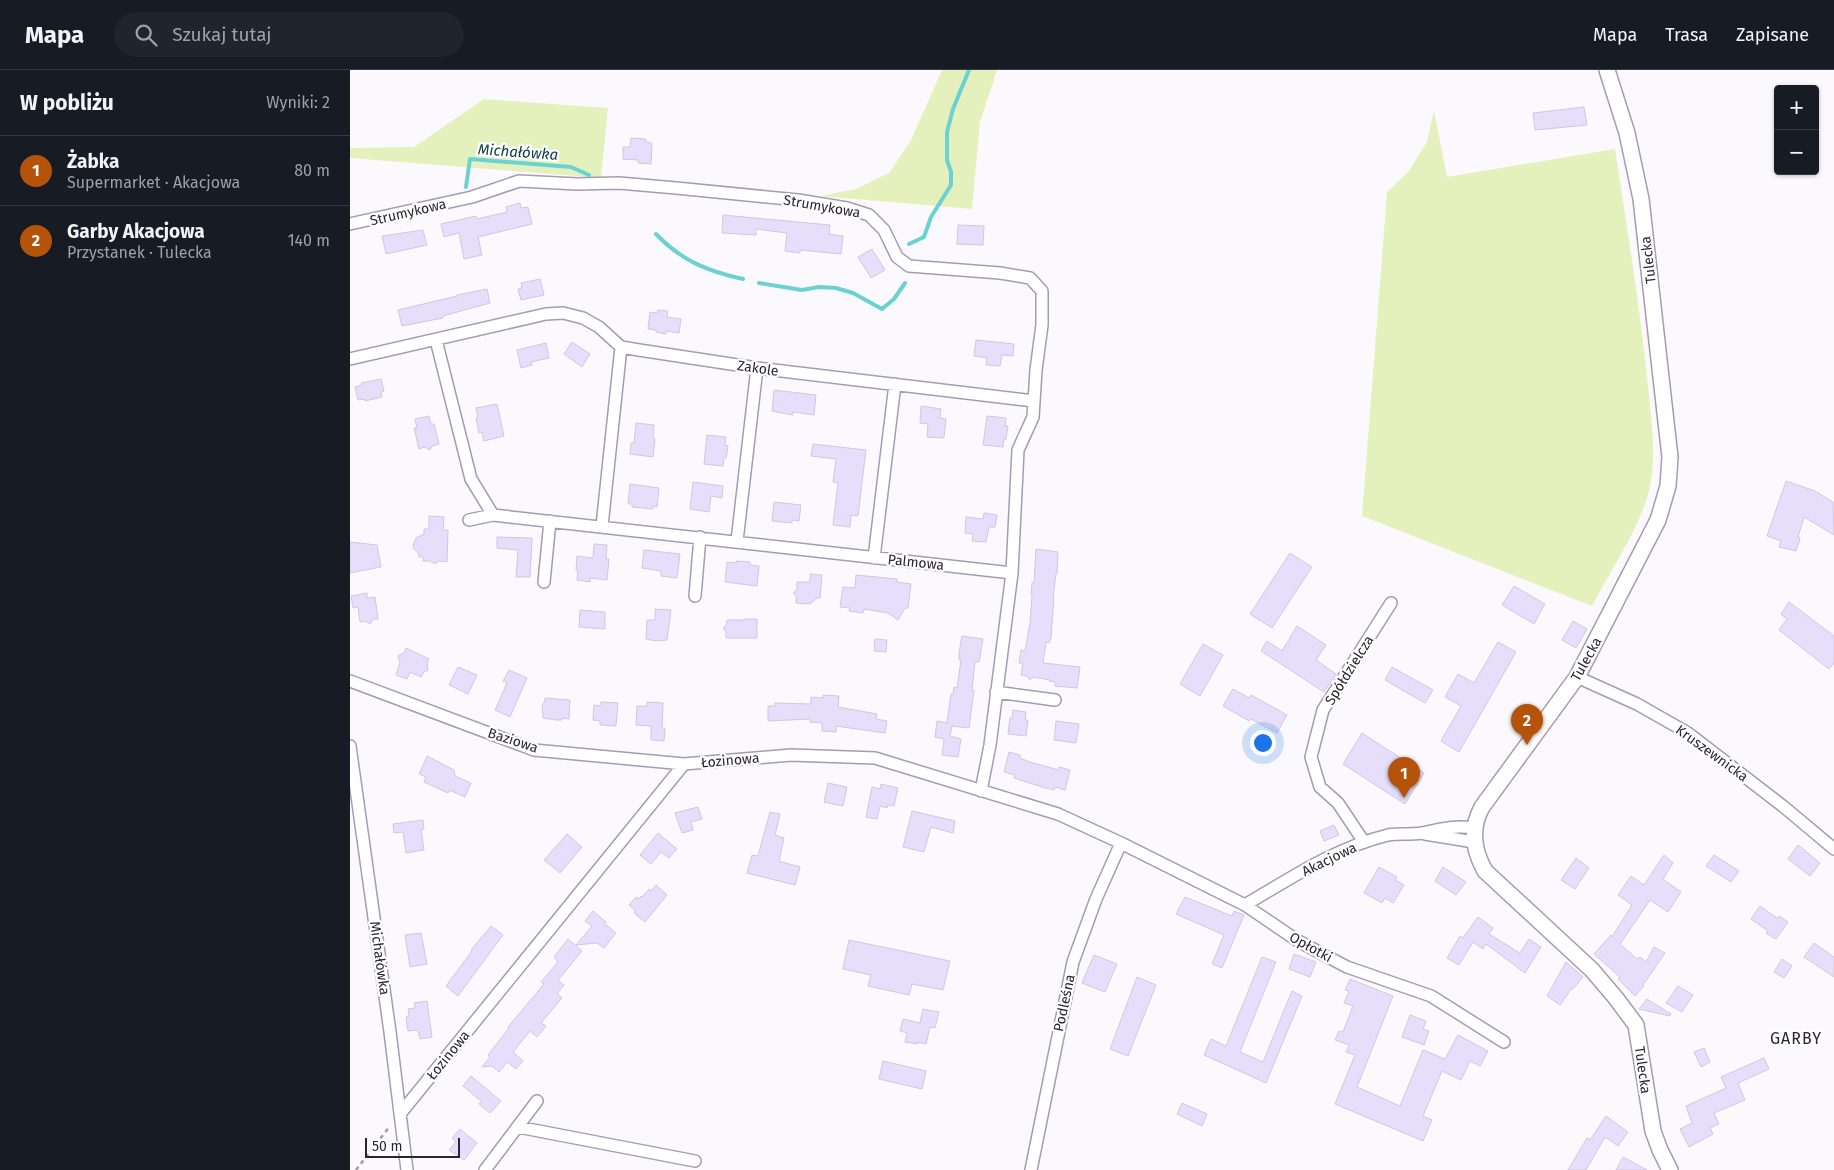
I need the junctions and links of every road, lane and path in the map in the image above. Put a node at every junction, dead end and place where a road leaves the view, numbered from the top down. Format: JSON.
{"nodes":[{"id":1,"x":1607,"y":70,"type":"edge"},
{"id":2,"x":350,"y":224,"type":"edge"},
{"id":3,"x":436,"y":340,"type":"junction"},
{"id":4,"x":621,"y":347,"type":"junction"},
{"id":5,"x":350,"y":359,"type":"edge"},
{"id":6,"x":757,"y":368,"type":"junction"},
{"id":7,"x":895,"y":384,"type":"junction"},
{"id":8,"x":1034,"y":401,"type":"junction"},
{"id":9,"x":493,"y":515,"type":"junction"},
{"id":10,"x":469,"y":520,"type":"dead end"},
{"id":11,"x":550,"y":521,"type":"junction"},
{"id":12,"x":602,"y":526,"type":"junction"},
{"id":13,"x":700,"y":537,"type":"junction"},
{"id":14,"x":738,"y":542,"type":"junction"},
{"id":15,"x":874,"y":558,"type":"junction"},
{"id":16,"x":1012,"y":573,"type":"junction"},
{"id":17,"x":544,"y":582,"type":"dead end"},
{"id":18,"x":695,"y":596,"type":"dead end"},
{"id":19,"x":1391,"y":604,"type":"dead end"},
{"id":20,"x":1577,"y":678,"type":"junction"},
{"id":21,"x":350,"y":681,"type":"edge"},
{"id":22,"x":996,"y":692,"type":"junction"},
{"id":23,"x":1055,"y":700,"type":"dead end"},
{"id":24,"x":350,"y":746,"type":"edge"},
{"id":25,"x":684,"y":764,"type":"junction"},
{"id":26,"x":981,"y":790,"type":"junction"},
{"id":27,"x":1474,"y":835,"type":"junction"},
{"id":28,"x":1364,"y":842,"type":"junction"},
{"id":29,"x":1121,"y":843,"type":"junction"},
{"id":30,"x":1834,"y":849,"type":"edge"},
{"id":31,"x":1245,"y":905,"type":"junction"},
{"id":32,"x":1504,"y":1042,"type":"dead end"},
{"id":33,"x":537,"y":1101,"type":"dead end"},
{"id":34,"x":400,"y":1114,"type":"junction"},
{"id":35,"x":518,"y":1127,"type":"junction"},
{"id":36,"x":695,"y":1161,"type":"dead end"},
{"id":37,"x":356,"y":1170,"type":"edge"},
{"id":38,"x":407,"y":1170,"type":"edge"},
{"id":39,"x":485,"y":1170,"type":"edge"},
{"id":40,"x":1031,"y":1170,"type":"edge"},
{"id":41,"x":1670,"y":1170,"type":"edge"}],
"edges":[{"from":1,"to":20,"type":"street","name":"Tulecka"},
{"from":2,"to":8,"type":"street","name":"Strumykowa"},
{"from":3,"to":4,"type":"street"},
{"from":3,"to":5,"type":"street"},
{"from":3,"to":9,"type":"street"},
{"from":4,"to":6,"type":"street","name":"Zakole"},
{"from":4,"to":12,"type":"street"},
{"from":6,"to":7,"type":"street","name":"Zakole"},
{"from":6,"to":14,"type":"street"},
{"from":7,"to":8,"type":"street","name":"Zakole"},
{"from":7,"to":15,"type":"street"},
{"from":8,"to":16,"type":"street","name":"Strumykowa"},
{"from":9,"to":10,"type":"street","name":"Palmowa"},
{"from":9,"to":11,"type":"street","name":"Palmowa"},
{"from":11,"to":12,"type":"street","name":"Palmowa"},
{"from":11,"to":17,"type":"street"},
{"from":12,"to":13,"type":"street","name":"Palmowa"},
{"from":13,"to":14,"type":"street","name":"Palmowa"},
{"from":13,"to":18,"type":"street"},
{"from":14,"to":15,"type":"street","name":"Palmowa"},
{"from":15,"to":16,"type":"street","name":"Palmowa"},
{"from":16,"to":22,"type":"street"},
{"from":19,"to":28,"type":"street","name":"Spółdzielcza"},
{"from":20,"to":27,"type":"street","name":"Tulecka"},
{"from":20,"to":30,"type":"street","name":"Kruszewnicka"},
{"from":21,"to":25,"type":"street","name":"Baziowa"},
{"from":22,"to":23,"type":"street"},
{"from":22,"to":26,"type":"street"},
{"from":24,"to":34,"type":"street","name":"Michałówka"},
{"from":25,"to":26,"type":"street","name":"Łozinowa"},
{"from":25,"to":34,"type":"street","name":"Łozinowa"},
{"from":26,"to":29,"type":"street","name":"Łozinowa"},
{"from":27,"to":28,"type":"street","name":"Akacjowa"},
{"from":27,"to":41,"type":"street","name":"Tulecka"},
{"from":28,"to":31,"type":"street","name":"Akacjowa"},
{"from":29,"to":31,"type":"street","name":"Opłotki"},
{"from":29,"to":40,"type":"street","name":"Podleśna"},
{"from":31,"to":32,"type":"street","name":"Opłotki"},
{"from":33,"to":35,"type":"street"},
{"from":34,"to":37,"type":"path"},
{"from":34,"to":38,"type":"street","name":"Michałówka"},
{"from":35,"to":36,"type":"street"},
{"from":35,"to":39,"type":"street"}]}
